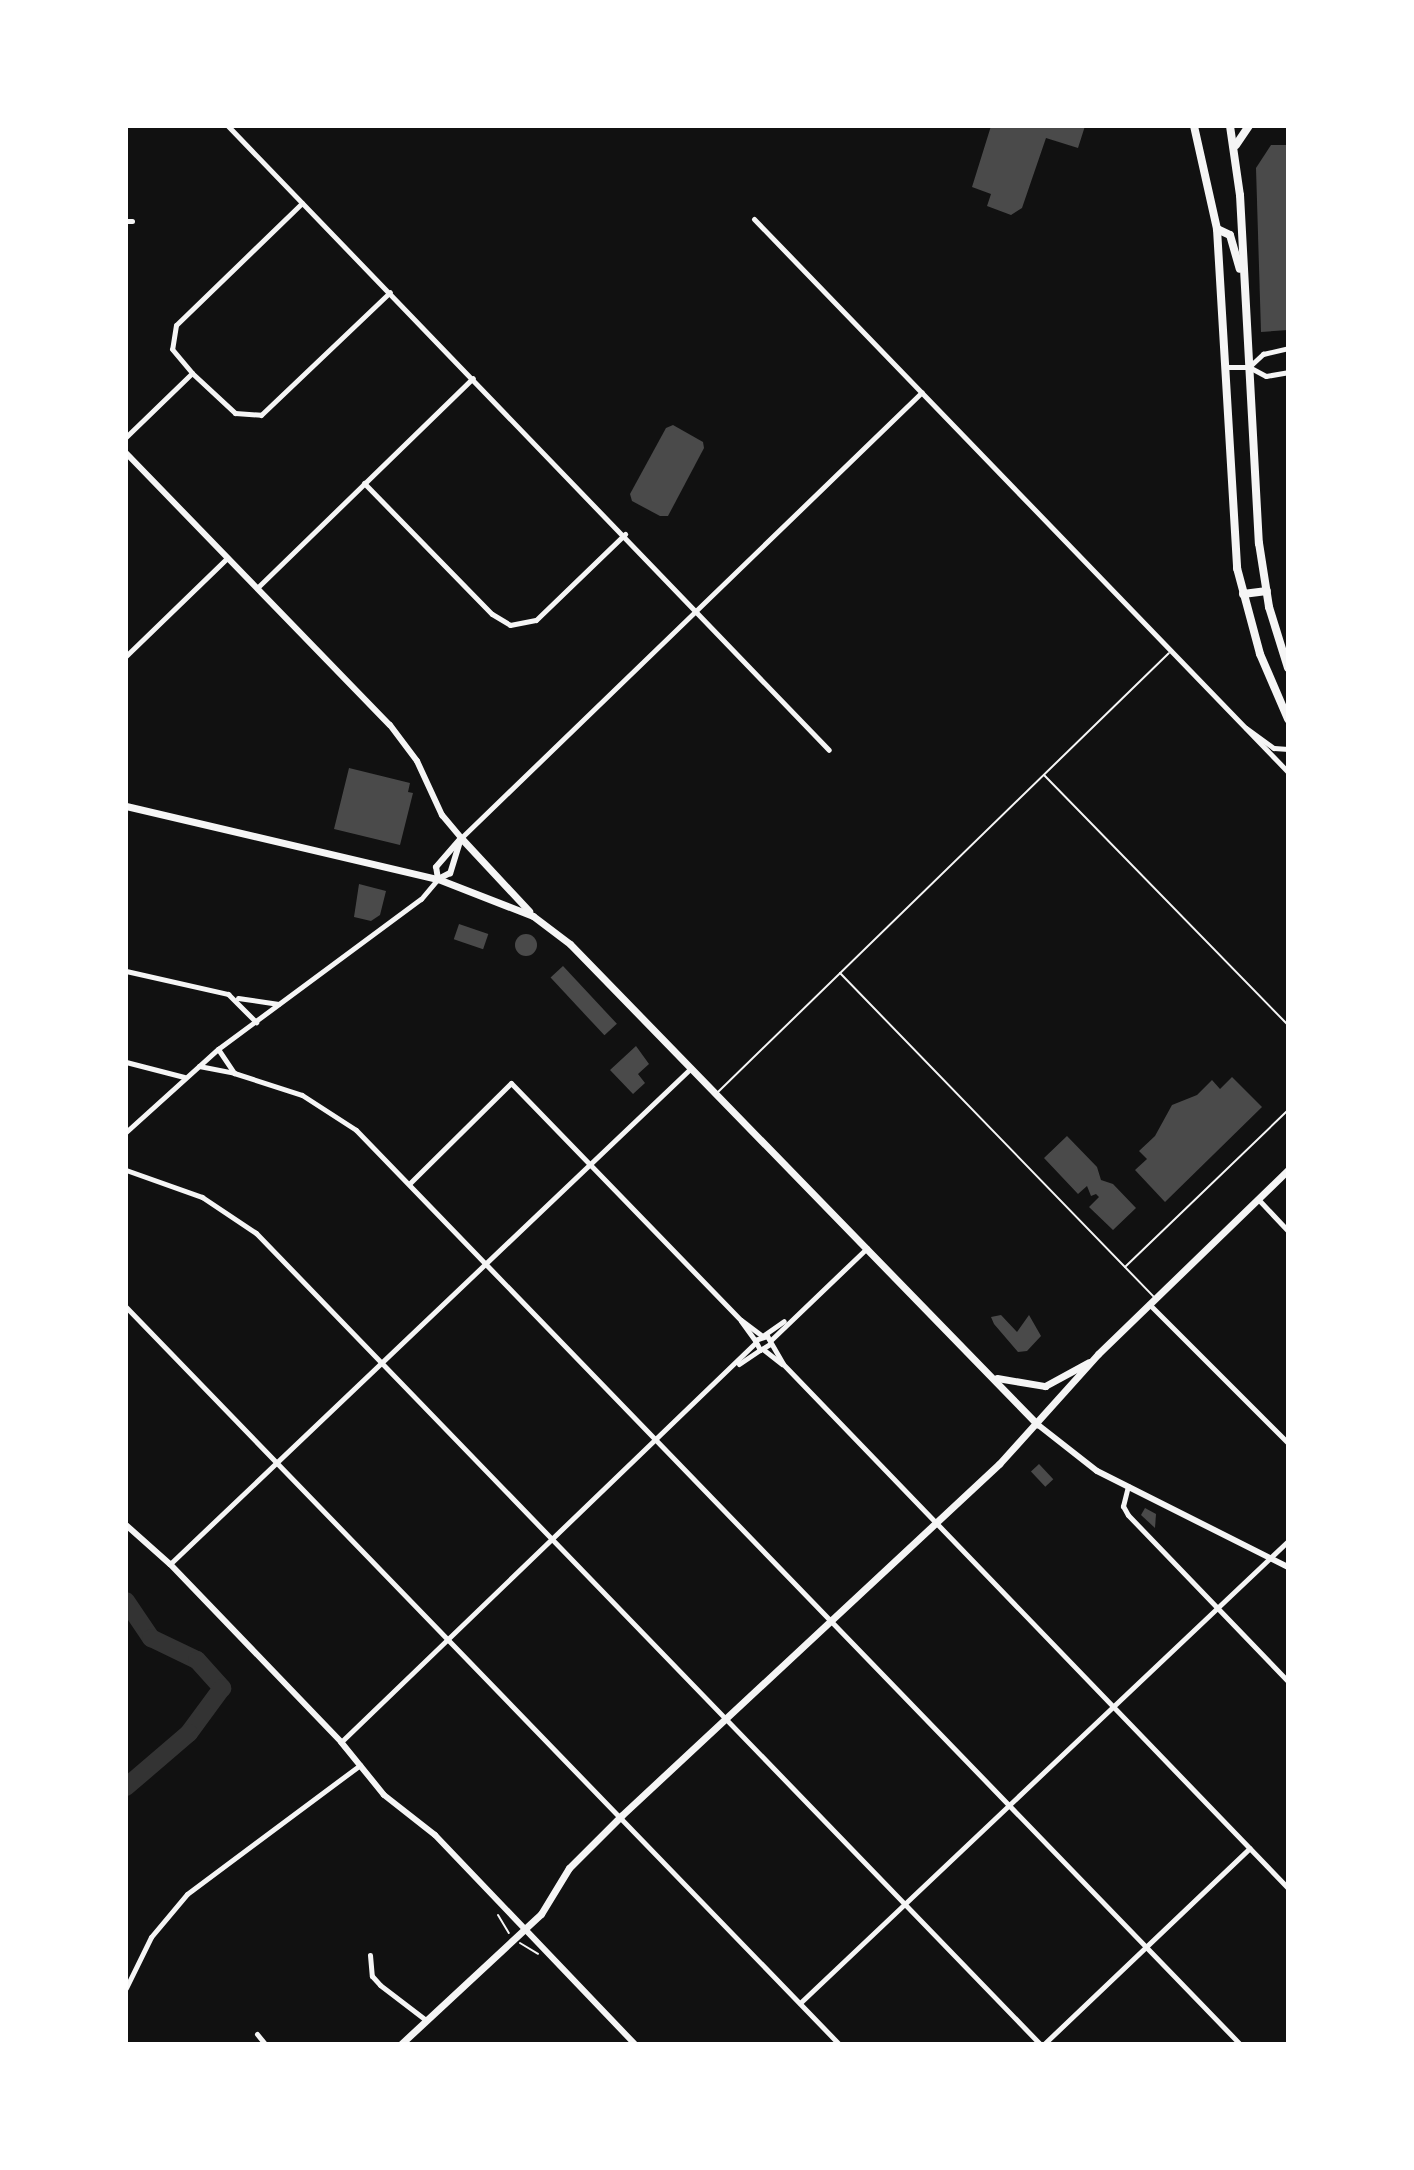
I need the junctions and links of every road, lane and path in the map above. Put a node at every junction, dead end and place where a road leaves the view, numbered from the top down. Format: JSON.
{"nodes":[{"id":1,"x":228,"y":126,"type":"edge"},
{"id":2,"x":1194,"y":126,"type":"edge"},
{"id":3,"x":1230,"y":126,"type":"edge"},
{"id":4,"x":1249,"y":126,"type":"edge"},
{"id":5,"x":1236,"y":146,"type":"junction"},
{"id":6,"x":302,"y":203,"type":"junction"},
{"id":7,"x":754,"y":219,"type":"dead end"},
{"id":8,"x":1217,"y":229,"type":"junction"},
{"id":9,"x":1245,"y":290,"type":"junction"},
{"id":10,"x":390,"y":292,"type":"junction"},
{"id":11,"x":1288,"y":348,"type":"edge"},
{"id":12,"x":1225,"y":367,"type":"junction"},
{"id":13,"x":1249,"y":367,"type":"junction"},
{"id":14,"x":1288,"y":372,"type":"edge"},
{"id":15,"x":192,"y":373,"type":"junction"},
{"id":16,"x":473,"y":378,"type":"junction"},
{"id":17,"x":922,"y":392,"type":"junction"},
{"id":18,"x":126,"y":437,"type":"edge"},
{"id":19,"x":126,"y":453,"type":"edge"},
{"id":20,"x":364,"y":483,"type":"junction"},
{"id":21,"x":625,"y":534,"type":"junction"},
{"id":22,"x":227,"y":558,"type":"junction"},
{"id":23,"x":257,"y":588,"type":"junction"},
{"id":24,"x":1267,"y":591,"type":"junction"},
{"id":25,"x":1243,"y":594,"type":"junction"},
{"id":26,"x":697,"y":609,"type":"junction"},
{"id":27,"x":1173,"y":649,"type":"junction"},
{"id":28,"x":126,"y":656,"type":"edge"},
{"id":29,"x":1288,"y":668,"type":"edge"},
{"id":30,"x":1288,"y":719,"type":"edge"},
{"id":31,"x":1242,"y":725,"type":"junction"},
{"id":32,"x":1288,"y":749,"type":"edge"},
{"id":33,"x":829,"y":750,"type":"dead end"},
{"id":34,"x":1288,"y":772,"type":"edge"},
{"id":35,"x":1043,"y":775,"type":"junction"},
{"id":36,"x":126,"y":806,"type":"edge"},
{"id":37,"x":461,"y":838,"type":"junction"},
{"id":38,"x":438,"y":879,"type":"junction"},
{"id":39,"x":533,"y":916,"type":"junction"},
{"id":40,"x":126,"y":971,"type":"edge"},
{"id":41,"x":839,"y":972,"type":"junction"},
{"id":42,"x":237,"y":998,"type":"junction"},
{"id":43,"x":280,"y":1004,"type":"junction"},
{"id":44,"x":256,"y":1022,"type":"junction"},
{"id":45,"x":1288,"y":1025,"type":"edge"},
{"id":46,"x":218,"y":1049,"type":"junction"},
{"id":47,"x":126,"y":1062,"type":"edge"},
{"id":48,"x":198,"y":1066,"type":"junction"},
{"id":49,"x":691,"y":1068,"type":"junction"},
{"id":50,"x":234,"y":1073,"type":"junction"},
{"id":51,"x":185,"y":1077,"type":"junction"},
{"id":52,"x":716,"y":1095,"type":"junction"},
{"id":53,"x":1288,"y":1110,"type":"edge"},
{"id":54,"x":126,"y":1132,"type":"edge"},
{"id":55,"x":590,"y":1165,"type":"junction"},
{"id":56,"x":126,"y":1170,"type":"edge"},
{"id":57,"x":1288,"y":1170,"type":"edge"},
{"id":58,"x":410,"y":1183,"type":"junction"},
{"id":59,"x":1258,"y":1199,"type":"junction"},
{"id":60,"x":1288,"y":1231,"type":"edge"},
{"id":61,"x":867,"y":1248,"type":"junction"},
{"id":62,"x":485,"y":1262,"type":"junction"},
{"id":63,"x":1125,"y":1267,"type":"junction"},
{"id":64,"x":1152,"y":1301,"type":"junction"},
{"id":65,"x":126,"y":1307,"type":"edge"},
{"id":66,"x":741,"y":1320,"type":"junction"},
{"id":67,"x":785,"y":1321,"type":"junction"},
{"id":68,"x":763,"y":1335,"type":"junction"},
{"id":69,"x":754,"y":1342,"type":"junction"},
{"id":70,"x":770,"y":1343,"type":"junction"},
{"id":71,"x":762,"y":1350,"type":"junction"},
{"id":72,"x":1094,"y":1359,"type":"junction"},
{"id":73,"x":381,"y":1361,"type":"junction"},
{"id":74,"x":783,"y":1364,"type":"junction"},
{"id":75,"x":738,"y":1365,"type":"junction"},
{"id":76,"x":995,"y":1378,"type":"junction"},
{"id":77,"x":1037,"y":1424,"type":"junction"},
{"id":78,"x":658,"y":1441,"type":"junction"},
{"id":79,"x":1288,"y":1443,"type":"edge"},
{"id":80,"x":276,"y":1461,"type":"junction"},
{"id":81,"x":1128,"y":1486,"type":"junction"},
{"id":82,"x":935,"y":1522,"type":"junction"},
{"id":83,"x":126,"y":1525,"type":"edge"},
{"id":84,"x":553,"y":1538,"type":"junction"},
{"id":85,"x":1288,"y":1541,"type":"edge"},
{"id":86,"x":1270,"y":1558,"type":"junction"},
{"id":87,"x":170,"y":1564,"type":"junction"},
{"id":88,"x":1288,"y":1567,"type":"edge"},
{"id":89,"x":1217,"y":1606,"type":"junction"},
{"id":90,"x":831,"y":1619,"type":"junction"},
{"id":91,"x":448,"y":1637,"type":"junction"},
{"id":92,"x":1288,"y":1681,"type":"edge"},
{"id":93,"x":1111,"y":1703,"type":"junction"},
{"id":94,"x":725,"y":1718,"type":"junction"},
{"id":95,"x":341,"y":1742,"type":"junction"},
{"id":96,"x":360,"y":1765,"type":"junction"},
{"id":97,"x":1006,"y":1803,"type":"junction"},
{"id":98,"x":621,"y":1816,"type":"junction"},
{"id":99,"x":1250,"y":1848,"type":"junction"},
{"id":100,"x":1288,"y":1888,"type":"edge"},
{"id":101,"x":496,"y":1902,"type":"junction"},
{"id":102,"x":904,"y":1902,"type":"junction"},
{"id":103,"x":524,"y":1930,"type":"junction"},
{"id":104,"x":507,"y":1931,"type":"dead end"},
{"id":105,"x":1147,"y":1947,"type":"junction"},
{"id":106,"x":370,"y":1955,"type":"dead end"},
{"id":107,"x":126,"y":1988,"type":"edge"},
{"id":108,"x":800,"y":2003,"type":"junction"},
{"id":109,"x":427,"y":2021,"type":"junction"},
{"id":110,"x":257,"y":2034,"type":"dead end"},
{"id":111,"x":265,"y":2044,"type":"edge"},
{"id":112,"x":401,"y":2044,"type":"edge"},
{"id":113,"x":635,"y":2044,"type":"edge"},
{"id":114,"x":839,"y":2044,"type":"edge"},
{"id":115,"x":1042,"y":2044,"type":"edge"},
{"id":116,"x":1240,"y":2044,"type":"edge"}],
"edges":[{"from":1,"to":6,"type":"street"},
{"from":2,"to":8,"type":"main road"},
{"from":3,"to":5,"type":"main road"},
{"from":4,"to":5,"type":"main road"},
{"from":5,"to":9,"type":"main road"},
{"from":6,"to":10,"type":"street"},
{"from":6,"to":15,"type":"street"},
{"from":7,"to":17,"type":"street"},
{"from":8,"to":9,"type":"main road"},
{"from":8,"to":12,"type":"main road"},
{"from":9,"to":13,"type":"main road"},
{"from":10,"to":15,"type":"street"},
{"from":10,"to":16,"type":"street"},
{"from":11,"to":13,"type":"street"},
{"from":12,"to":13,"type":"street"},
{"from":12,"to":25,"type":"main road"},
{"from":13,"to":14,"type":"street"},
{"from":13,"to":24,"type":"main road"},
{"from":15,"to":18,"type":"street"},
{"from":16,"to":20,"type":"street"},
{"from":16,"to":21,"type":"street"},
{"from":17,"to":26,"type":"street"},
{"from":17,"to":27,"type":"street"},
{"from":19,"to":22,"type":"street"},
{"from":20,"to":21,"type":"street"},
{"from":20,"to":23,"type":"street"},
{"from":21,"to":26,"type":"street"},
{"from":22,"to":23,"type":"street"},
{"from":22,"to":28,"type":"street"},
{"from":23,"to":37,"type":"street"},
{"from":24,"to":25,"type":"main road"},
{"from":24,"to":29,"type":"main road"},
{"from":25,"to":30,"type":"main road"},
{"from":26,"to":33,"type":"street"},
{"from":26,"to":37,"type":"street"},
{"from":27,"to":31,"type":"street"},
{"from":27,"to":35,"type":"lane"},
{"from":31,"to":32,"type":"street"},
{"from":31,"to":34,"type":"street"},
{"from":35,"to":41,"type":"lane"},
{"from":35,"to":45,"type":"lane"},
{"from":36,"to":38,"type":"main road"},
{"from":37,"to":38,"type":"street"},
{"from":37,"to":38,"type":"street"},
{"from":37,"to":39,"type":"main road"},
{"from":38,"to":39,"type":"main road"},
{"from":38,"to":43,"type":"street"},
{"from":39,"to":49,"type":"main road"},
{"from":40,"to":42,"type":"street"},
{"from":41,"to":52,"type":"lane"},
{"from":41,"to":63,"type":"lane"},
{"from":42,"to":43,"type":"street"},
{"from":42,"to":44,"type":"street"},
{"from":43,"to":44,"type":"street"},
{"from":44,"to":46,"type":"street"},
{"from":46,"to":48,"type":"street"},
{"from":46,"to":50,"type":"street"},
{"from":47,"to":51,"type":"street"},
{"from":48,"to":50,"type":"street"},
{"from":48,"to":51,"type":"street"},
{"from":49,"to":52,"type":"main road"},
{"from":49,"to":55,"type":"street"},
{"from":50,"to":58,"type":"street"},
{"from":51,"to":54,"type":"street"},
{"from":52,"to":61,"type":"main road"},
{"from":53,"to":63,"type":"lane"},
{"from":55,"to":58,"type":"street"},
{"from":55,"to":62,"type":"street"},
{"from":55,"to":66,"type":"street"},
{"from":56,"to":73,"type":"street"},
{"from":57,"to":59,"type":"main road"},
{"from":58,"to":62,"type":"street"},
{"from":59,"to":60,"type":"street"},
{"from":59,"to":64,"type":"main road"},
{"from":61,"to":67,"type":"street"},
{"from":61,"to":76,"type":"main road"},
{"from":62,"to":73,"type":"street"},
{"from":62,"to":78,"type":"street"},
{"from":63,"to":64,"type":"lane"},
{"from":64,"to":72,"type":"main road"},
{"from":64,"to":79,"type":"street"},
{"from":65,"to":80,"type":"street"},
{"from":66,"to":68,"type":"street"},
{"from":66,"to":69,"type":"street"},
{"from":67,"to":68,"type":"street"},
{"from":67,"to":70,"type":"street"},
{"from":68,"to":69,"type":"street"},
{"from":68,"to":70,"type":"street"},
{"from":69,"to":71,"type":"street"},
{"from":69,"to":75,"type":"street"},
{"from":70,"to":71,"type":"street"},
{"from":70,"to":74,"type":"street"},
{"from":71,"to":74,"type":"street"},
{"from":71,"to":75,"type":"street"},
{"from":72,"to":76,"type":"main road"},
{"from":72,"to":77,"type":"main road"},
{"from":73,"to":80,"type":"street"},
{"from":73,"to":84,"type":"street"},
{"from":74,"to":82,"type":"street"},
{"from":75,"to":78,"type":"street"},
{"from":76,"to":77,"type":"main road"},
{"from":77,"to":81,"type":"street"},
{"from":77,"to":82,"type":"main road"},
{"from":78,"to":84,"type":"street"},
{"from":78,"to":90,"type":"street"},
{"from":80,"to":87,"type":"street"},
{"from":80,"to":91,"type":"street"},
{"from":81,"to":86,"type":"street"},
{"from":81,"to":89,"type":"street"},
{"from":82,"to":90,"type":"main road"},
{"from":82,"to":93,"type":"street"},
{"from":83,"to":87,"type":"street"},
{"from":84,"to":91,"type":"street"},
{"from":84,"to":94,"type":"street"},
{"from":85,"to":86,"type":"street"},
{"from":86,"to":88,"type":"street"},
{"from":86,"to":89,"type":"street"},
{"from":87,"to":95,"type":"street"},
{"from":89,"to":92,"type":"street"},
{"from":89,"to":93,"type":"street"},
{"from":90,"to":94,"type":"main road"},
{"from":90,"to":97,"type":"street"},
{"from":91,"to":95,"type":"street"},
{"from":91,"to":98,"type":"street"},
{"from":93,"to":97,"type":"street"},
{"from":93,"to":99,"type":"street"},
{"from":94,"to":98,"type":"main road"},
{"from":94,"to":102,"type":"street"},
{"from":95,"to":96,"type":"street"},
{"from":96,"to":101,"type":"street"},
{"from":96,"to":107,"type":"street"},
{"from":97,"to":102,"type":"street"},
{"from":97,"to":105,"type":"street"},
{"from":98,"to":103,"type":"main road"},
{"from":98,"to":108,"type":"street"},
{"from":99,"to":100,"type":"street"},
{"from":99,"to":105,"type":"street"},
{"from":101,"to":103,"type":"street"},
{"from":101,"to":104,"type":"path"},
{"from":102,"to":108,"type":"street"},
{"from":102,"to":115,"type":"street"},
{"from":103,"to":109,"type":"main road"},
{"from":103,"to":113,"type":"street"},
{"from":105,"to":115,"type":"street"},
{"from":105,"to":116,"type":"street"},
{"from":106,"to":109,"type":"street"},
{"from":108,"to":114,"type":"street"},
{"from":109,"to":112,"type":"main road"},
{"from":110,"to":111,"type":"street"}]}
